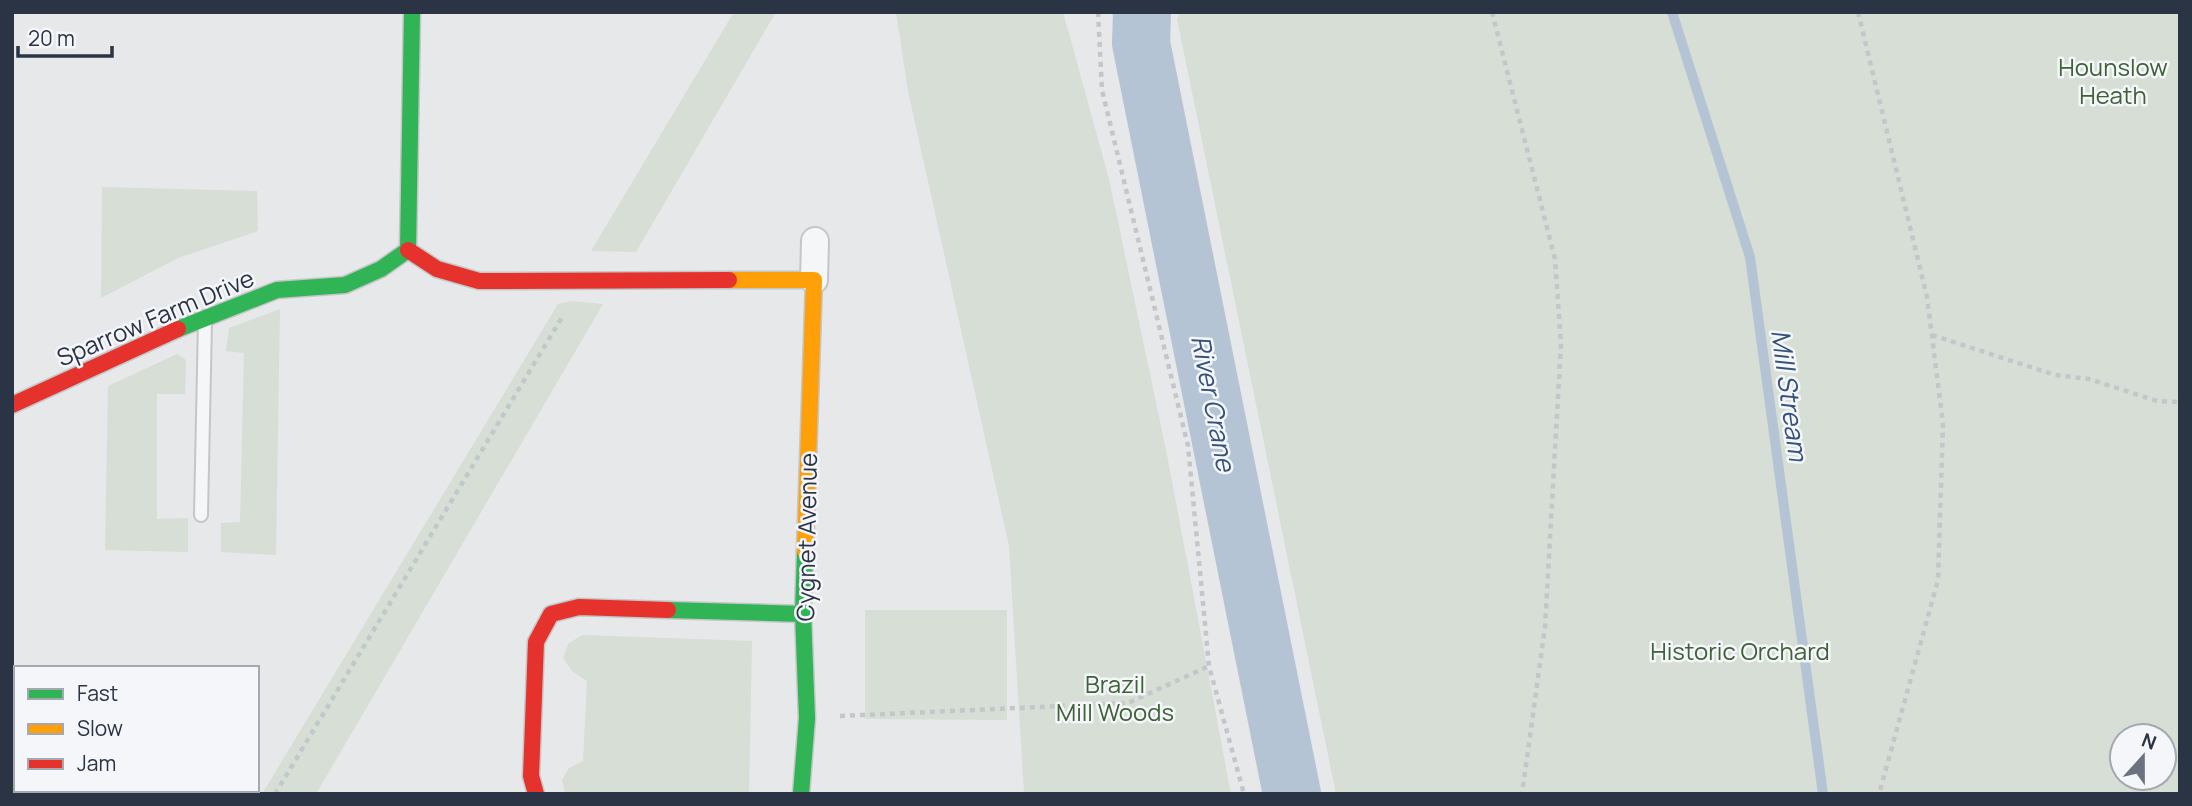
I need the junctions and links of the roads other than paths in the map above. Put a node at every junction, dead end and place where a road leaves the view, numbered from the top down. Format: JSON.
{"nodes":[{"id":1,"x":412,"y":12,"type":"edge"},
{"id":2,"x":815,"y":241,"type":"dead end"},
{"id":3,"x":408,"y":250,"type":"junction"},
{"id":4,"x":814,"y":280,"type":"junction"},
{"id":5,"x":205,"y":317,"type":"junction"},
{"id":6,"x":12,"y":405,"type":"edge"},
{"id":7,"x":201,"y":515,"type":"dead end"},
{"id":8,"x":803,"y":614,"type":"junction"},
{"id":9,"x":537,"y":794,"type":"edge"},
{"id":10,"x":801,"y":794,"type":"edge"}],
"edges":[{"from":1,"to":3,"type":"street"},
{"from":2,"to":4,"type":"street","name":"Cygnet Avenue"},
{"from":3,"to":4,"type":"street"},
{"from":3,"to":5,"type":"street","name":"Sparrow Farm Drive"},
{"from":4,"to":8,"type":"street","name":"Cygnet Avenue"},
{"from":5,"to":6,"type":"street","name":"Sparrow Farm Drive"},
{"from":5,"to":7,"type":"lane"},
{"from":8,"to":9,"type":"street"},
{"from":8,"to":10,"type":"street","name":"Cygnet Avenue"}]}
